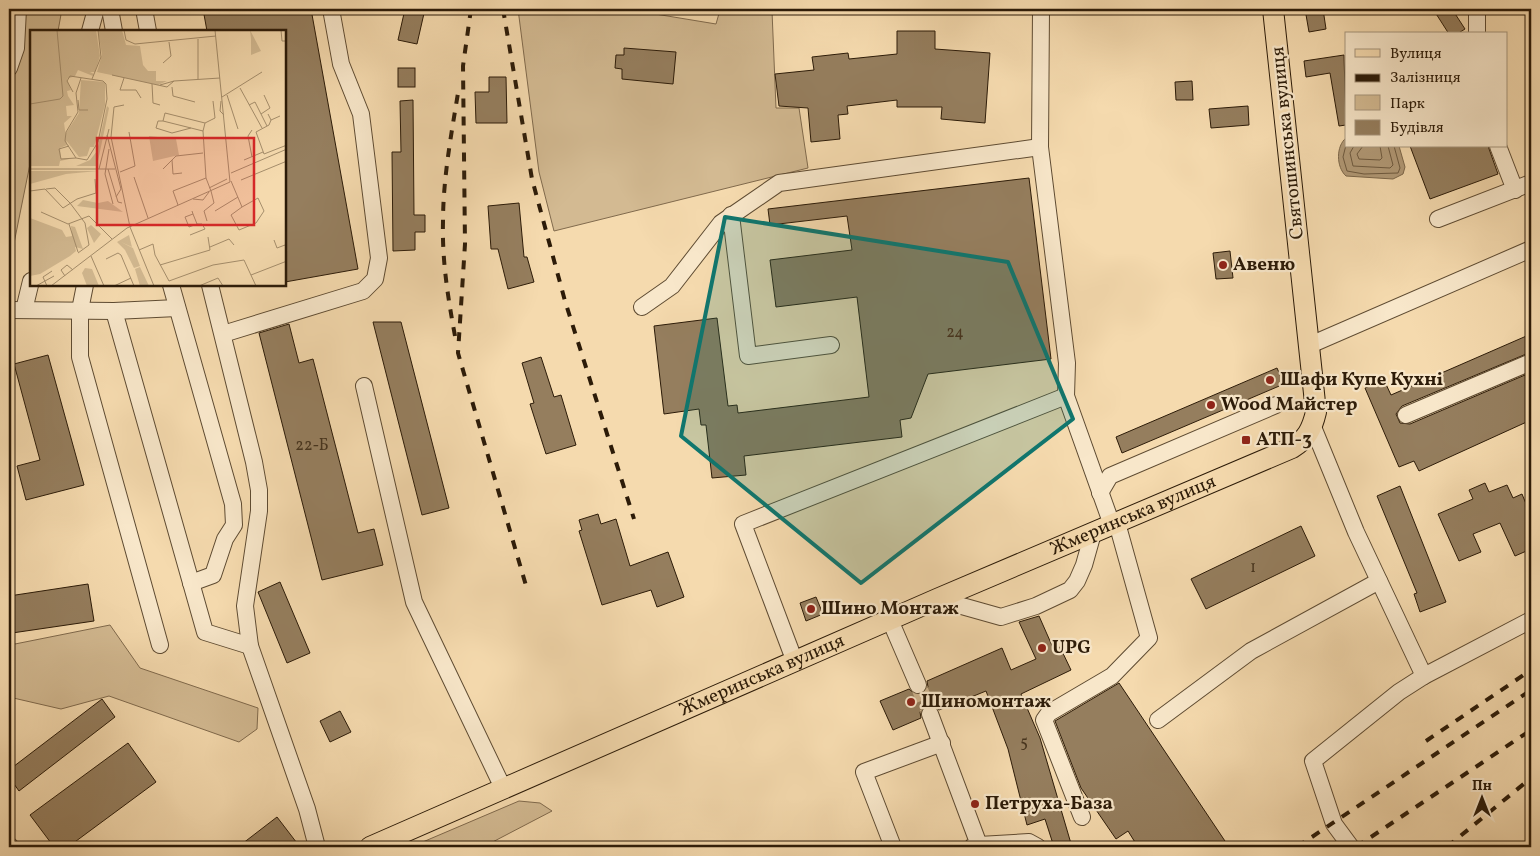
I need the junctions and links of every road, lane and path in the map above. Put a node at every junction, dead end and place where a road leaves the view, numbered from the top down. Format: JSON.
{"nodes":[{"id":1,"x":18,"y":9,"type":"edge"},
{"id":2,"x":96,"y":9,"type":"edge"},
{"id":3,"x":110,"y":9,"type":"edge"},
{"id":4,"x":144,"y":9,"type":"edge"},
{"id":5,"x":331,"y":9,"type":"edge"},
{"id":6,"x":1041,"y":9,"type":"edge"},
{"id":7,"x":1273,"y":9,"type":"edge"},
{"id":8,"x":1477,"y":9,"type":"edge"},
{"id":9,"x":90,"y":30,"type":"edge"},
{"id":10,"x":114,"y":30,"type":"edge"},
{"id":11,"x":148,"y":30,"type":"edge"},
{"id":12,"x":1477,"y":32,"type":"edge"},
{"id":13,"x":9,"y":68,"type":"edge"},
{"id":14,"x":1040,"y":147,"type":"junction"},
{"id":15,"x":1499,"y":148,"type":"edge"},
{"id":16,"x":1531,"y":183,"type":"edge"},
{"id":17,"x":1514,"y":190,"type":"junction"},
{"id":18,"x":731,"y":215,"type":"junction"},
{"id":19,"x":1438,"y":219,"type":"dead end"},
{"id":20,"x":1531,"y":249,"type":"edge"},
{"id":21,"x":30,"y":283,"type":"edge"},
{"id":22,"x":85,"y":286,"type":"edge"},
{"id":23,"x":171,"y":286,"type":"edge"},
{"id":24,"x":210,"y":286,"type":"edge"},
{"id":25,"x":642,"y":307,"type":"dead end"},
{"id":26,"x":177,"y":308,"type":"junction"},
{"id":27,"x":17,"y":310,"type":"edge"},
{"id":28,"x":80,"y":310,"type":"junction"},
{"id":29,"x":114,"y":311,"type":"junction"},
{"id":30,"x":224,"y":334,"type":"junction"},
{"id":31,"x":831,"y":345,"type":"dead end"},
{"id":32,"x":1310,"y":345,"type":"junction"},
{"id":33,"x":1531,"y":362,"type":"edge"},
{"id":34,"x":364,"y":386,"type":"dead end"},
{"id":35,"x":1066,"y":396,"type":"junction"},
{"id":36,"x":1276,"y":405,"type":"dead end"},
{"id":37,"x":1406,"y":415,"type":"dead end"},
{"id":38,"x":1312,"y":427,"type":"junction"},
{"id":39,"x":1100,"y":493,"type":"junction"},
{"id":40,"x":1114,"y":524,"type":"junction"},
{"id":41,"x":1093,"y":533,"type":"junction"},
{"id":42,"x":1380,"y":581,"type":"junction"},
{"id":43,"x":191,"y":583,"type":"junction"},
{"id":44,"x":936,"y":599,"type":"junction"},
{"id":45,"x":890,"y":620,"type":"junction"},
{"id":46,"x":1531,"y":620,"type":"edge"},
{"id":47,"x":160,"y":645,"type":"dead end"},
{"id":48,"x":250,"y":646,"type":"junction"},
{"id":49,"x":795,"y":662,"type":"junction"},
{"id":50,"x":1424,"y":676,"type":"junction"},
{"id":51,"x":918,"y":685,"type":"tunnel mouth"},
{"id":52,"x":930,"y":714,"type":"tunnel mouth"},
{"id":53,"x":1158,"y":720,"type":"dead end"},
{"id":54,"x":942,"y":743,"type":"junction"},
{"id":55,"x":504,"y":790,"type":"junction"},
{"id":56,"x":1082,"y":817,"type":"dead end"},
{"id":57,"x":976,"y":846,"type":"edge"},
{"id":58,"x":317,"y":847,"type":"edge"},
{"id":59,"x":370,"y":847,"type":"edge"},
{"id":60,"x":892,"y":847,"type":"edge"},
{"id":61,"x":1038,"y":847,"type":"edge"},
{"id":62,"x":1351,"y":847,"type":"edge"}],
"edges":[{"from":1,"to":13,"type":"street"},
{"from":2,"to":9,"type":"street"},
{"from":3,"to":10,"type":"street"},
{"from":4,"to":11,"type":"street"},
{"from":5,"to":30,"type":"street"},
{"from":6,"to":14,"type":"street"},
{"from":7,"to":32,"type":"main road","name":"Святошинська вулиця"},
{"from":8,"to":12,"type":"street"},
{"from":14,"to":18,"type":"street"},
{"from":14,"to":35,"type":"street"},
{"from":15,"to":17,"type":"street"},
{"from":16,"to":17,"type":"street"},
{"from":17,"to":19,"type":"street"},
{"from":18,"to":25,"type":"street"},
{"from":18,"to":31,"type":"street"},
{"from":20,"to":32,"type":"street"},
{"from":21,"to":27,"type":"street"},
{"from":22,"to":28,"type":"street"},
{"from":23,"to":26,"type":"street"},
{"from":24,"to":30,"type":"street"},
{"from":26,"to":29,"type":"street"},
{"from":26,"to":43,"type":"street"},
{"from":27,"to":28,"type":"street"},
{"from":28,"to":29,"type":"street"},
{"from":28,"to":47,"type":"street"},
{"from":29,"to":43,"type":"street"},
{"from":30,"to":48,"type":"street"},
{"from":32,"to":38,"type":"main road","name":"Святошинська вулиця"},
{"from":33,"to":37,"type":"street"},
{"from":34,"to":55,"type":"street"},
{"from":35,"to":39,"type":"street"},
{"from":35,"to":49,"type":"street"},
{"from":36,"to":39,"type":"street"},
{"from":38,"to":40,"type":"main road","name":"Жмеринська вулиця"},
{"from":38,"to":42,"type":"street"},
{"from":39,"to":40,"type":"street"},
{"from":40,"to":41,"type":"main road","name":"Жмеринська вулиця"},
{"from":40,"to":56,"type":"street"},
{"from":41,"to":44,"type":"main road","name":"Жмеринська вулиця"},
{"from":41,"to":44,"type":"street"},
{"from":42,"to":50,"type":"street"},
{"from":42,"to":53,"type":"street"},
{"from":43,"to":48,"type":"street"},
{"from":44,"to":45,"type":"main road","name":"Жмеринська вулиця"},
{"from":45,"to":49,"type":"main road","name":"Жмеринська вулиця"},
{"from":45,"to":51,"type":"street"},
{"from":46,"to":50,"type":"street"},
{"from":48,"to":58,"type":"street"},
{"from":49,"to":55,"type":"main road","name":"Жмеринська вулиця"},
{"from":50,"to":62,"type":"street"},
{"from":52,"to":54,"type":"street"},
{"from":54,"to":57,"type":"street"},
{"from":54,"to":60,"type":"street"},
{"from":55,"to":59,"type":"main road","name":"Жмеринська вулиця"},
{"from":57,"to":61,"type":"street"}]}
